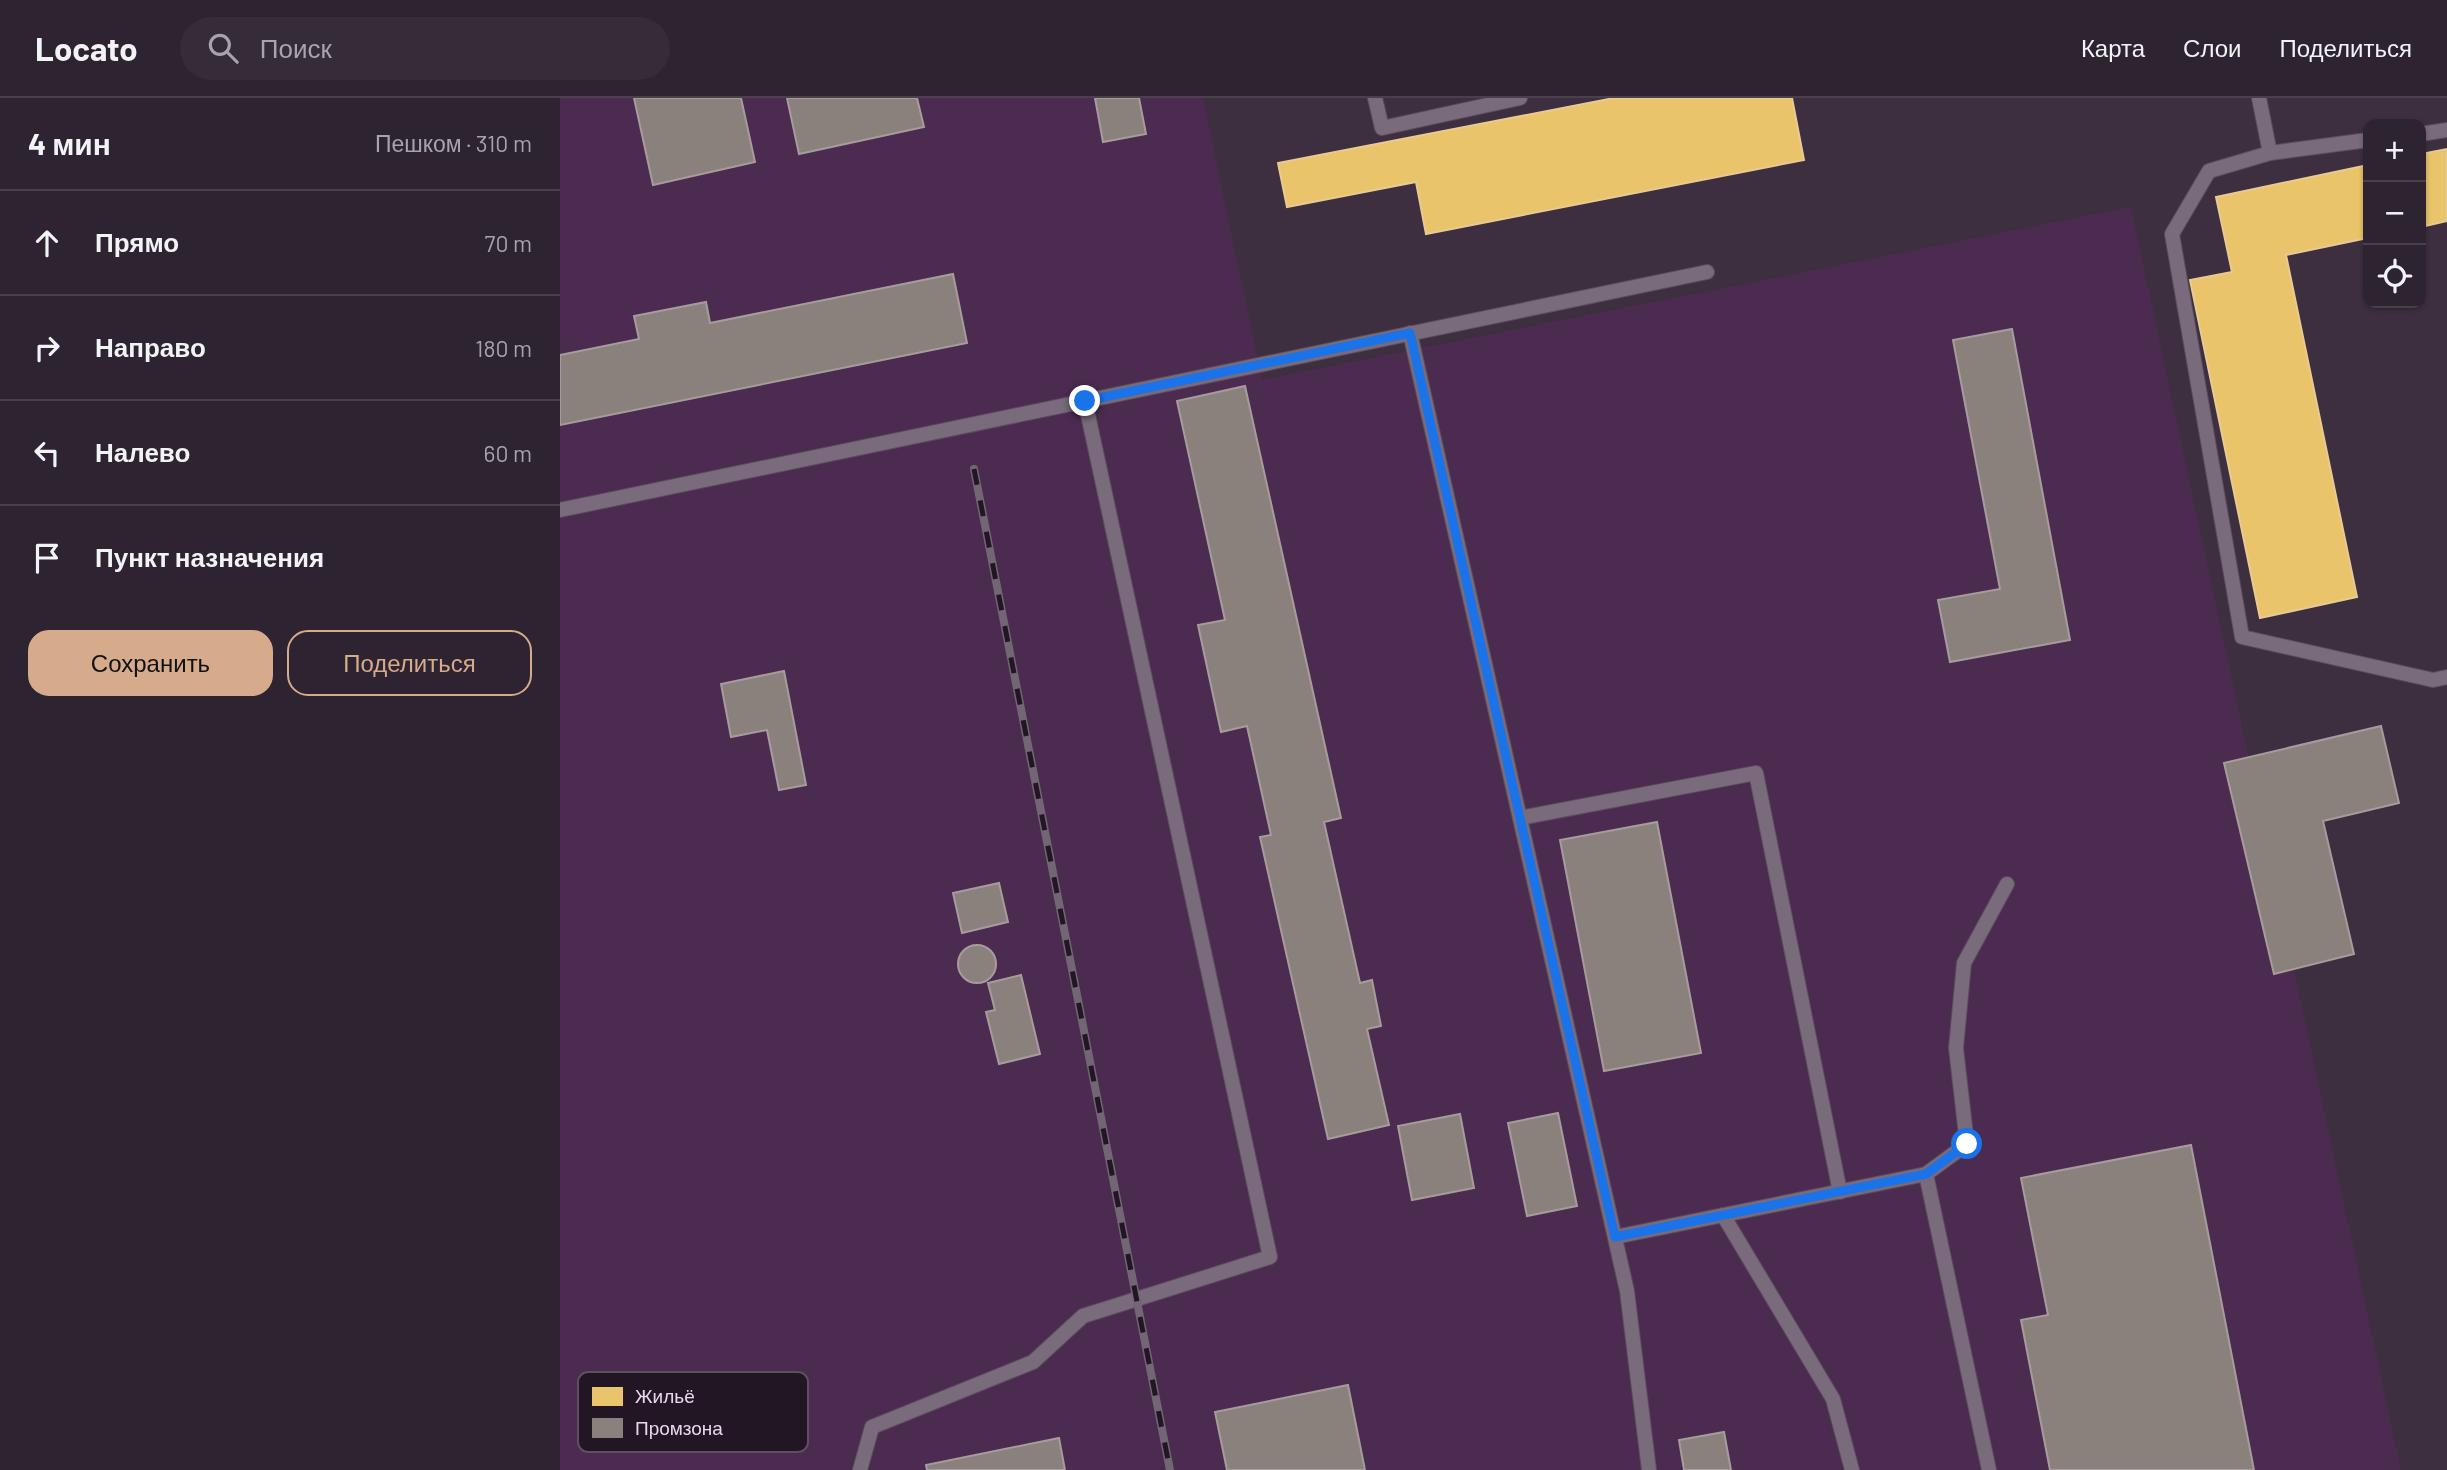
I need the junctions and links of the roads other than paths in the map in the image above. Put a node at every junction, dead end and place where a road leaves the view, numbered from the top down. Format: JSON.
{"nodes":[{"id":1,"x":1375,"y":98,"type":"edge"},
{"id":2,"x":1520,"y":98,"type":"edge"},
{"id":3,"x":2259,"y":98,"type":"edge"},
{"id":4,"x":2447,"y":130,"type":"edge"},
{"id":5,"x":2426,"y":133,"type":"edge"},
{"id":6,"x":2363,"y":141,"type":"edge"},
{"id":7,"x":2270,"y":153,"type":"junction"},
{"id":8,"x":1707,"y":272,"type":"dead end"},
{"id":9,"x":1410,"y":333,"type":"junction"},
{"id":10,"x":1085,"y":401,"type":"junction"},
{"id":11,"x":560,"y":510,"type":"edge"},
{"id":12,"x":2447,"y":677,"type":"edge"},
{"id":13,"x":1520,"y":818,"type":"junction"},
{"id":14,"x":2007,"y":884,"type":"dead end"},
{"id":15,"x":1926,"y":1174,"type":"junction"},
{"id":16,"x":1840,"y":1192,"type":"junction"},
{"id":17,"x":1723,"y":1215,"type":"junction"},
{"id":18,"x":1615,"y":1237,"type":"junction"},
{"id":19,"x":860,"y":1470,"type":"edge"},
{"id":20,"x":1649,"y":1470,"type":"edge"},
{"id":21,"x":1852,"y":1470,"type":"edge"},
{"id":22,"x":1989,"y":1470,"type":"edge"}],
"edges":[{"from":1,"to":2,"type":"lane"},
{"from":3,"to":7,"type":"lane"},
{"from":4,"to":5,"type":"lane"},
{"from":6,"to":7,"type":"lane"},
{"from":7,"to":12,"type":"lane"},
{"from":8,"to":9,"type":"lane"},
{"from":9,"to":10,"type":"lane"},
{"from":9,"to":13,"type":"lane"},
{"from":10,"to":11,"type":"lane"},
{"from":10,"to":19,"type":"lane"},
{"from":13,"to":16,"type":"lane"},
{"from":13,"to":18,"type":"lane"},
{"from":14,"to":15,"type":"lane"},
{"from":15,"to":16,"type":"lane"},
{"from":15,"to":22,"type":"lane"},
{"from":16,"to":17,"type":"lane"},
{"from":17,"to":18,"type":"lane"},
{"from":17,"to":21,"type":"lane"},
{"from":18,"to":20,"type":"lane"}]}
